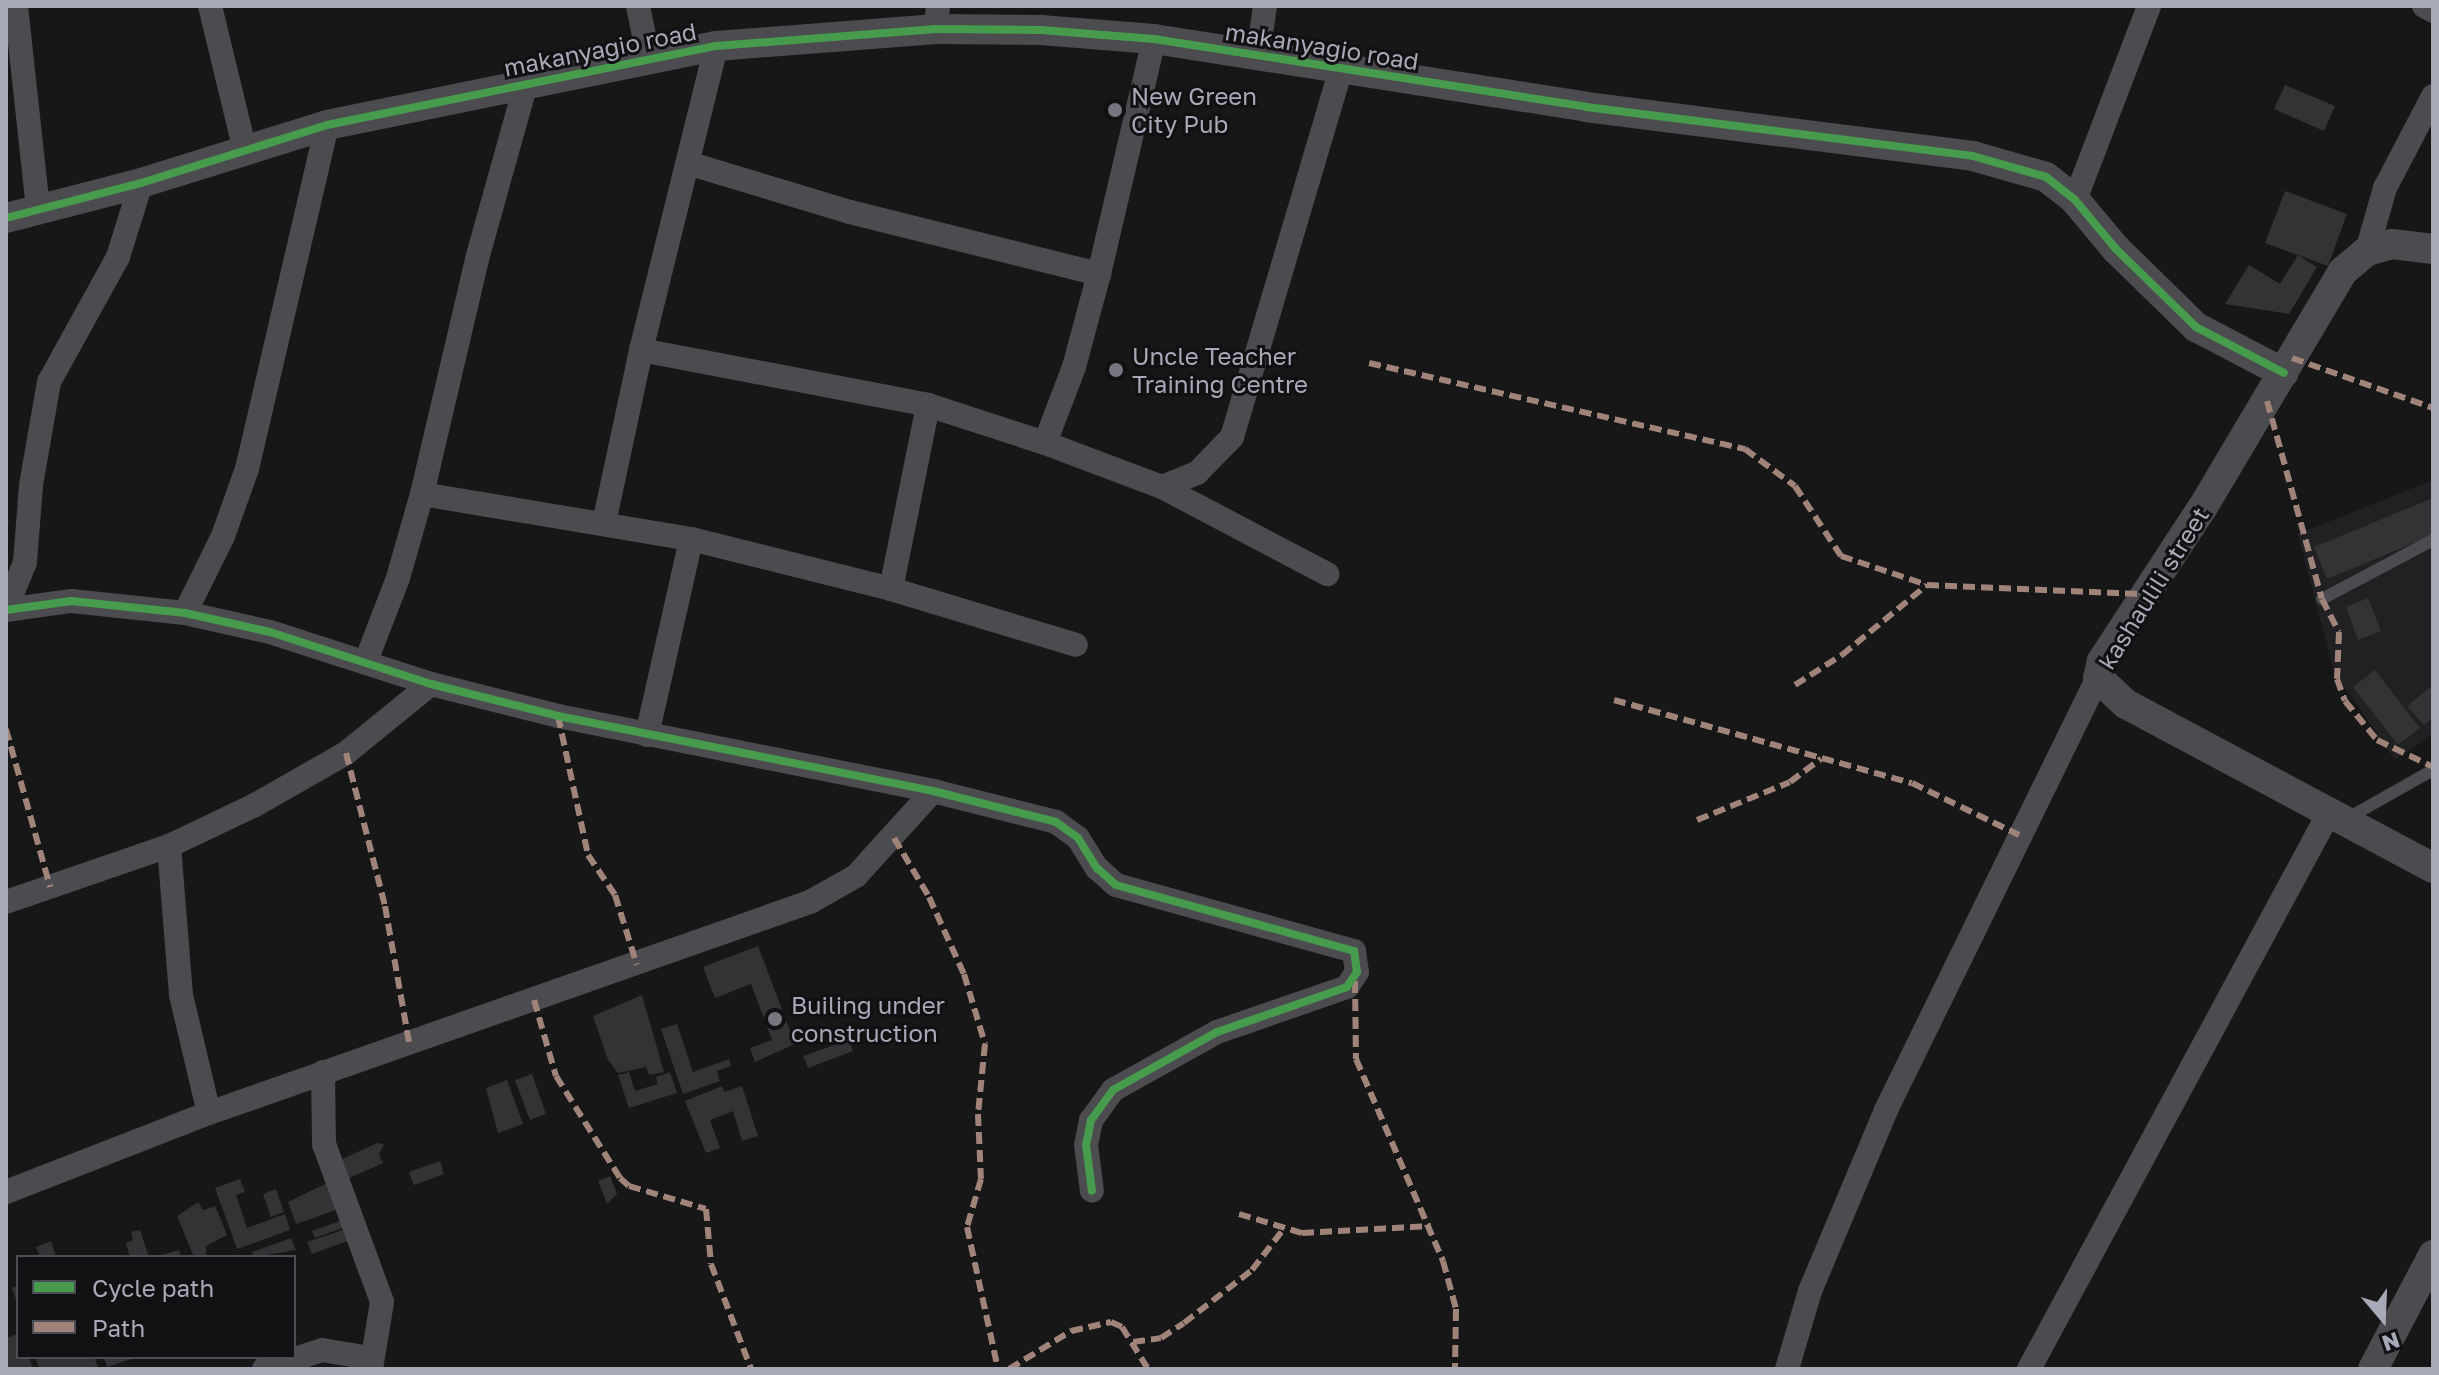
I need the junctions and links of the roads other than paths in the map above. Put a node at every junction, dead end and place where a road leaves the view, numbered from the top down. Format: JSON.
{"nodes":[{"id":1,"x":16,"y":6,"type":"edge"},
{"id":2,"x":210,"y":6,"type":"edge"},
{"id":3,"x":638,"y":6,"type":"edge"},
{"id":4,"x":1265,"y":6,"type":"edge"},
{"id":5,"x":2149,"y":6,"type":"edge"},
{"id":6,"x":2424,"y":6,"type":"edge"},
{"id":7,"x":2433,"y":11,"type":"edge"},
{"id":8,"x":937,"y":17,"type":"edge"},
{"id":9,"x":1154,"y":39,"type":"junction"},
{"id":10,"x":716,"y":46,"type":"junction"},
{"id":11,"x":1258,"y":55,"type":"junction"},
{"id":12,"x":649,"y":60,"type":"junction"},
{"id":13,"x":1341,"y":70,"type":"junction"},
{"id":14,"x":526,"y":83,"type":"junction"},
{"id":15,"x":2433,"y":96,"type":"edge"},
{"id":16,"x":327,"y":125,"type":"junction"},
{"id":17,"x":245,"y":151,"type":"junction"},
{"id":18,"x":691,"y":164,"type":"junction"},
{"id":19,"x":141,"y":183,"type":"junction"},
{"id":20,"x":2075,"y":200,"type":"junction"},
{"id":21,"x":38,"y":209,"type":"junction"},
{"id":22,"x":6,"y":218,"type":"edge"},
{"id":23,"x":2433,"y":249,"type":"edge"},
{"id":24,"x":2367,"y":251,"type":"junction"},
{"id":25,"x":1099,"y":274,"type":"junction"},
{"id":26,"x":641,"y":350,"type":"junction"},
{"id":27,"x":2284,"y":373,"type":"junction"},
{"id":28,"x":928,"y":405,"type":"junction"},
{"id":29,"x":1045,"y":443,"type":"junction"},
{"id":30,"x":1162,"y":487,"type":"junction"},
{"id":31,"x":422,"y":494,"type":"junction"},
{"id":32,"x":604,"y":523,"type":"junction"},
{"id":33,"x":691,"y":539,"type":"junction"},
{"id":34,"x":2433,"y":540,"type":"edge"},
{"id":35,"x":1327,"y":574,"type":"dead end"},
{"id":36,"x":891,"y":589,"type":"junction"},
{"id":37,"x":2322,"y":599,"type":"dead end"},
{"id":38,"x":6,"y":610,"type":"edge"},
{"id":39,"x":185,"y":613,"type":"junction"},
{"id":40,"x":1076,"y":645,"type":"dead end"},
{"id":41,"x":366,"y":661,"type":"junction"},
{"id":42,"x":2098,"y":678,"type":"junction"},
{"id":43,"x":431,"y":684,"type":"junction"},
{"id":44,"x":647,"y":735,"type":"junction"},
{"id":45,"x":2433,"y":770,"type":"edge"},
{"id":46,"x":933,"y":791,"type":"junction"},
{"id":47,"x":2338,"y":816,"type":"junction"},
{"id":48,"x":169,"y":846,"type":"junction"},
{"id":49,"x":2433,"y":868,"type":"edge"},
{"id":50,"x":6,"y":902,"type":"edge"},
{"id":51,"x":323,"y":1072,"type":"junction"},
{"id":52,"x":209,"y":1113,"type":"junction"},
{"id":53,"x":1092,"y":1191,"type":"dead end"},
{"id":54,"x":6,"y":1192,"type":"edge"},
{"id":55,"x":2433,"y":1255,"type":"edge"},
{"id":56,"x":295,"y":1359,"type":"edge"},
{"id":57,"x":296,"y":1359,"type":"edge"},
{"id":58,"x":370,"y":1363,"type":"edge"},
{"id":59,"x":264,"y":1369,"type":"edge"},
{"id":60,"x":1787,"y":1369,"type":"edge"},
{"id":61,"x":2029,"y":1369,"type":"edge"},
{"id":62,"x":2373,"y":1369,"type":"edge"}],
"edges":[{"from":1,"to":21,"type":"street"},
{"from":2,"to":17,"type":"street"},
{"from":3,"to":12,"type":"street"},
{"from":4,"to":11,"type":"street"},
{"from":5,"to":20,"type":"street"},
{"from":6,"to":7,"type":"street"},
{"from":8,"to":9,"type":"street","name":"makanyagio road"},
{"from":8,"to":10,"type":"street","name":"makanyagio road"},
{"from":9,"to":11,"type":"street","name":"makanyagio road"},
{"from":9,"to":25,"type":"street"},
{"from":10,"to":12,"type":"street","name":"makanyagio road"},
{"from":10,"to":18,"type":"street"},
{"from":11,"to":13,"type":"street","name":"makanyagio road"},
{"from":12,"to":14,"type":"street","name":"makanyagio road"},
{"from":13,"to":20,"type":"street","name":"makanyagio road"},
{"from":13,"to":30,"type":"street"},
{"from":14,"to":16,"type":"street","name":"makanyagio road"},
{"from":14,"to":31,"type":"street"},
{"from":15,"to":24,"type":"street"},
{"from":16,"to":17,"type":"street","name":"makanyagio road"},
{"from":16,"to":39,"type":"street"},
{"from":17,"to":19,"type":"street","name":"makanyagio road"},
{"from":18,"to":25,"type":"street"},
{"from":18,"to":26,"type":"street"},
{"from":19,"to":21,"type":"street","name":"makanyagio road"},
{"from":19,"to":38,"type":"street"},
{"from":20,"to":27,"type":"street","name":"makanyagio road"},
{"from":21,"to":22,"type":"street","name":"makanyagio road"},
{"from":23,"to":24,"type":"street"},
{"from":24,"to":27,"type":"street"},
{"from":25,"to":29,"type":"street"},
{"from":26,"to":28,"type":"street"},
{"from":26,"to":32,"type":"street"},
{"from":27,"to":42,"type":"street","name":"kashaulili street"},
{"from":28,"to":29,"type":"street"},
{"from":28,"to":36,"type":"street"},
{"from":29,"to":30,"type":"street"},
{"from":30,"to":35,"type":"street"},
{"from":31,"to":32,"type":"street"},
{"from":31,"to":41,"type":"street"},
{"from":32,"to":33,"type":"street"},
{"from":33,"to":36,"type":"street"},
{"from":33,"to":44,"type":"street"},
{"from":34,"to":37,"type":"lane"},
{"from":36,"to":40,"type":"street"},
{"from":38,"to":39,"type":"street"},
{"from":39,"to":41,"type":"street"},
{"from":41,"to":43,"type":"street"},
{"from":42,"to":47,"type":"street","name":"kashaulili street"},
{"from":42,"to":60,"type":"street"},
{"from":43,"to":44,"type":"street"},
{"from":43,"to":48,"type":"street"},
{"from":44,"to":46,"type":"street"},
{"from":45,"to":47,"type":"lane"},
{"from":46,"to":51,"type":"street"},
{"from":46,"to":53,"type":"street"},
{"from":47,"to":49,"type":"street","name":"kashaulili street"},
{"from":47,"to":61,"type":"street"},
{"from":48,"to":50,"type":"street"},
{"from":48,"to":52,"type":"street"},
{"from":51,"to":52,"type":"street"},
{"from":51,"to":58,"type":"street"},
{"from":52,"to":54,"type":"street"},
{"from":55,"to":62,"type":"street"},
{"from":56,"to":59,"type":"street"},
{"from":57,"to":58,"type":"street"}]}
